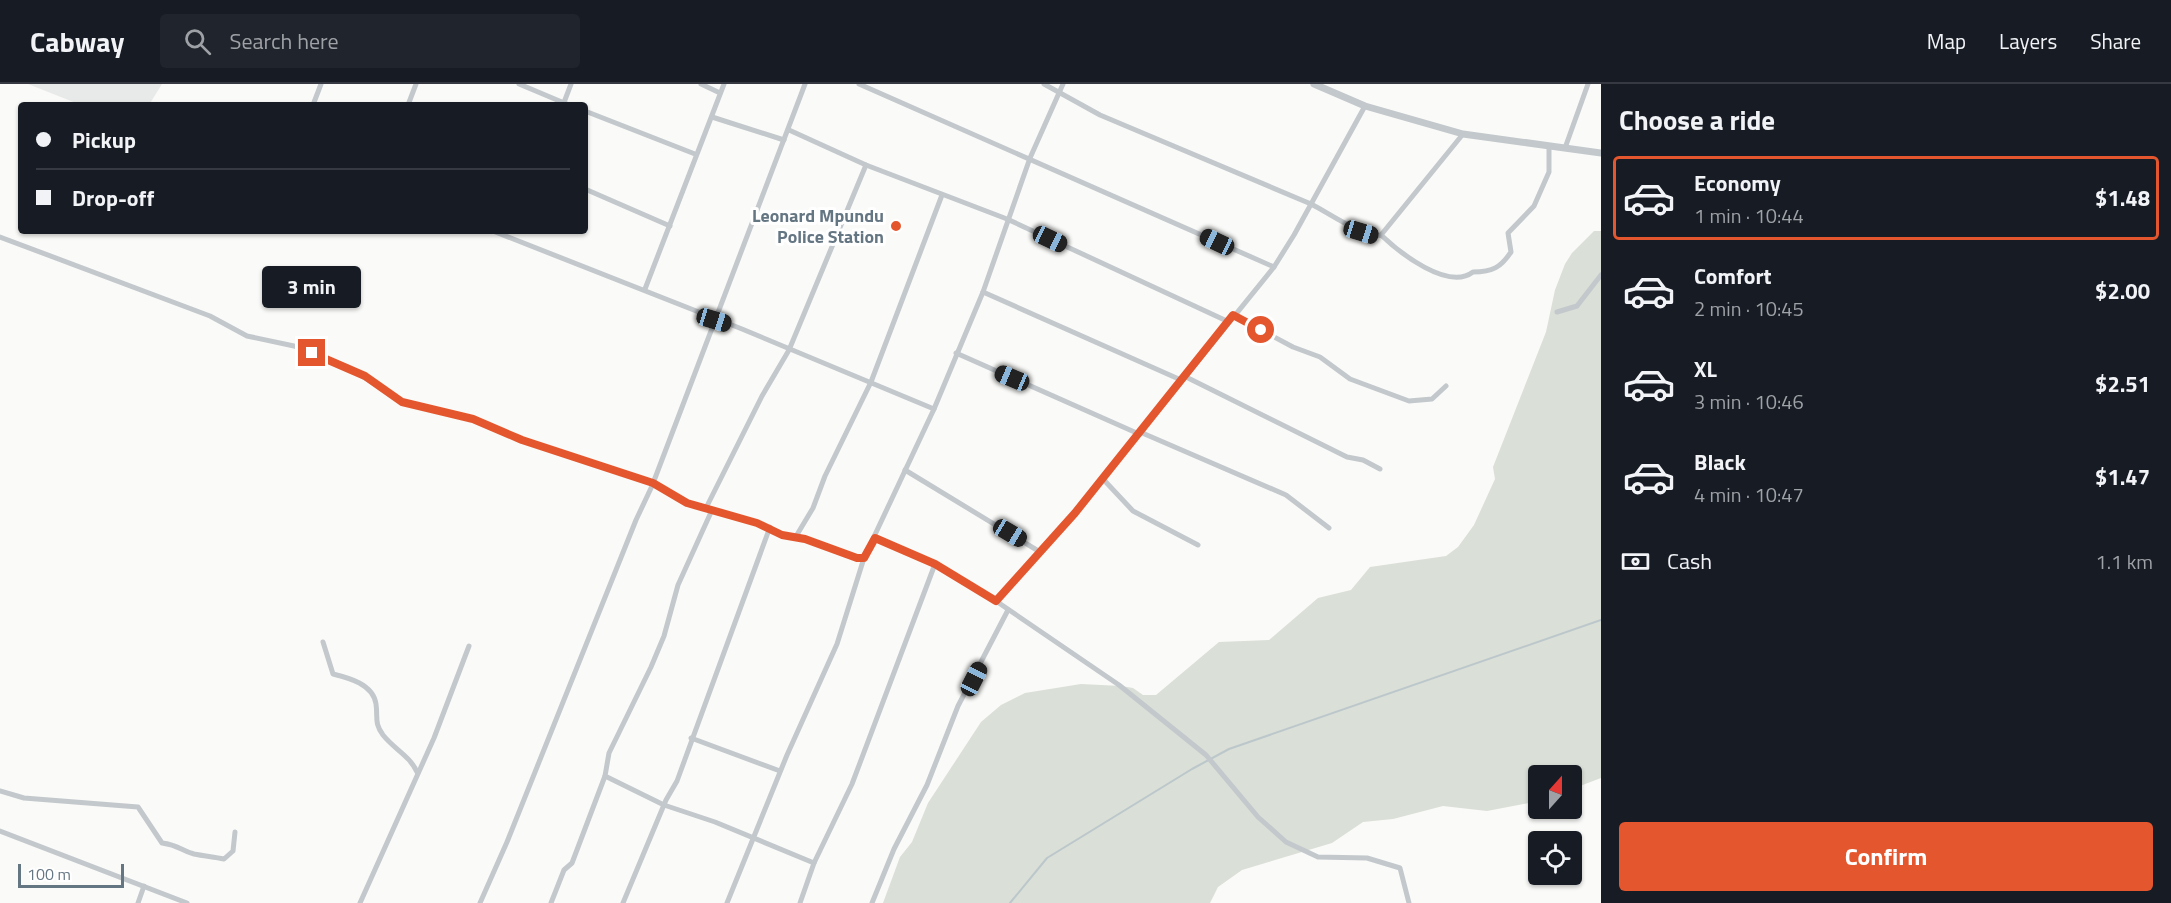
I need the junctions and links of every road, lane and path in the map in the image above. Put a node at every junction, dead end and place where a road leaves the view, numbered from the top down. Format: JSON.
{"nodes":[{"id":1,"x":321,"y":84,"type":"edge"},
{"id":2,"x":416,"y":84,"type":"edge"},
{"id":3,"x":519,"y":84,"type":"edge"},
{"id":4,"x":571,"y":84,"type":"edge"},
{"id":5,"x":701,"y":84,"type":"edge"},
{"id":6,"x":724,"y":84,"type":"edge"},
{"id":7,"x":805,"y":84,"type":"edge"},
{"id":8,"x":859,"y":84,"type":"edge"},
{"id":9,"x":1044,"y":84,"type":"edge"},
{"id":10,"x":1063,"y":84,"type":"edge"},
{"id":11,"x":1314,"y":84,"type":"edge"},
{"id":12,"x":1588,"y":84,"type":"edge"},
{"id":13,"x":1060,"y":90,"type":"junction"},
{"id":14,"x":720,"y":93,"type":"junction"},
{"id":15,"x":314,"y":102,"type":"edge"},
{"id":16,"x":409,"y":102,"type":"edge"},
{"id":17,"x":561,"y":102,"type":"edge"},
{"id":18,"x":566,"y":102,"type":"edge"},
{"id":19,"x":1365,"y":106,"type":"junction"},
{"id":20,"x":588,"y":112,"type":"edge"},
{"id":21,"x":712,"y":117,"type":"junction"},
{"id":22,"x":789,"y":130,"type":"junction"},
{"id":23,"x":1463,"y":134,"type":"junction"},
{"id":24,"x":784,"y":140,"type":"junction"},
{"id":25,"x":1549,"y":146,"type":"junction"},
{"id":26,"x":1565,"y":148,"type":"junction"},
{"id":27,"x":1601,"y":153,"type":"edge"},
{"id":28,"x":695,"y":154,"type":"junction"},
{"id":29,"x":1030,"y":158,"type":"junction"},
{"id":30,"x":866,"y":165,"type":"junction"},
{"id":31,"x":588,"y":190,"type":"edge"},
{"id":32,"x":942,"y":195,"type":"junction"},
{"id":33,"x":1311,"y":204,"type":"junction"},
{"id":34,"x":1008,"y":219,"type":"junction"},
{"id":35,"x":670,"y":226,"type":"junction"},
{"id":36,"x":501,"y":234,"type":"edge"},
{"id":37,"x":513,"y":234,"type":"edge"},
{"id":38,"x":1381,"y":235,"type":"junction"},
{"id":39,"x":0,"y":237,"type":"edge"},
{"id":40,"x":511,"y":238,"type":"junction"},
{"id":41,"x":1274,"y":267,"type":"junction"},
{"id":42,"x":1601,"y":275,"type":"edge"},
{"id":43,"x":645,"y":290,"type":"junction"},
{"id":44,"x":982,"y":292,"type":"junction"},
{"id":45,"x":1557,"y":312,"type":"dead end"},
{"id":46,"x":1233,"y":315,"type":"junction"},
{"id":47,"x":714,"y":320,"type":"junction"},
{"id":48,"x":1229,"y":322,"type":"junction"},
{"id":49,"x":789,"y":350,"type":"junction"},
{"id":50,"x":956,"y":353,"type":"junction"},
{"id":51,"x":1183,"y":378,"type":"junction"},
{"id":52,"x":871,"y":382,"type":"junction"},
{"id":53,"x":1446,"y":386,"type":"dead end"},
{"id":54,"x":934,"y":409,"type":"junction"},
{"id":55,"x":1139,"y":433,"type":"junction"},
{"id":56,"x":1380,"y":469,"type":"dead end"},
{"id":57,"x":905,"y":470,"type":"junction"},
{"id":58,"x":1102,"y":479,"type":"junction"},
{"id":59,"x":653,"y":483,"type":"junction"},
{"id":60,"x":709,"y":509,"type":"junction"},
{"id":61,"x":770,"y":527,"type":"junction"},
{"id":62,"x":1329,"y":528,"type":"dead end"},
{"id":63,"x":795,"y":538,"type":"junction"},
{"id":64,"x":875,"y":538,"type":"junction"},
{"id":65,"x":1198,"y":545,"type":"dead end"},
{"id":66,"x":1040,"y":552,"type":"junction"},
{"id":67,"x":864,"y":558,"type":"junction"},
{"id":68,"x":935,"y":564,"type":"junction"},
{"id":69,"x":996,"y":601,"type":"junction"},
{"id":70,"x":1008,"y":610,"type":"junction"},
{"id":71,"x":323,"y":642,"type":"dead end"},
{"id":72,"x":469,"y":646,"type":"dead end"},
{"id":73,"x":691,"y":738,"type":"junction"},
{"id":74,"x":780,"y":771,"type":"junction"},
{"id":75,"x":417,"y":772,"type":"junction"},
{"id":76,"x":605,"y":776,"type":"junction"},
{"id":77,"x":0,"y":791,"type":"edge"},
{"id":78,"x":664,"y":805,"type":"junction"},
{"id":79,"x":0,"y":831,"type":"edge"},
{"id":80,"x":235,"y":832,"type":"dead end"},
{"id":81,"x":754,"y":837,"type":"junction"},
{"id":82,"x":814,"y":863,"type":"junction"},
{"id":83,"x":144,"y":886,"type":"junction"},
{"id":84,"x":138,"y":903,"type":"edge"},
{"id":85,"x":187,"y":903,"type":"edge"},
{"id":86,"x":360,"y":903,"type":"edge"},
{"id":87,"x":480,"y":903,"type":"edge"},
{"id":88,"x":551,"y":903,"type":"edge"},
{"id":89,"x":623,"y":903,"type":"edge"},
{"id":90,"x":727,"y":903,"type":"edge"},
{"id":91,"x":800,"y":903,"type":"edge"},
{"id":92,"x":872,"y":903,"type":"edge"},
{"id":93,"x":1409,"y":903,"type":"edge"}],
"edges":[{"from":1,"to":15,"type":"street"},
{"from":2,"to":16,"type":"street"},
{"from":3,"to":17,"type":"street"},
{"from":4,"to":18,"type":"street"},
{"from":5,"to":14,"type":"street"},
{"from":6,"to":14,"type":"street"},
{"from":7,"to":22,"type":"street"},
{"from":8,"to":29,"type":"street"},
{"from":9,"to":13,"type":"street"},
{"from":10,"to":13,"type":"street"},
{"from":11,"to":19,"type":"street"},
{"from":12,"to":26,"type":"street"},
{"from":13,"to":29,"type":"street"},
{"from":13,"to":33,"type":"street"},
{"from":14,"to":21,"type":"street"},
{"from":19,"to":23,"type":"street"},
{"from":19,"to":33,"type":"street"},
{"from":20,"to":28,"type":"street"},
{"from":21,"to":24,"type":"street"},
{"from":21,"to":28,"type":"street"},
{"from":22,"to":24,"type":"street"},
{"from":22,"to":30,"type":"street"},
{"from":23,"to":25,"type":"street"},
{"from":23,"to":38,"type":"street"},
{"from":24,"to":47,"type":"street"},
{"from":25,"to":26,"type":"street"},
{"from":25,"to":38,"type":"street"},
{"from":26,"to":27,"type":"street"},
{"from":28,"to":35,"type":"street"},
{"from":29,"to":34,"type":"street"},
{"from":29,"to":41,"type":"street"},
{"from":30,"to":32,"type":"street"},
{"from":30,"to":49,"type":"street"},
{"from":31,"to":35,"type":"street"},
{"from":32,"to":34,"type":"street"},
{"from":32,"to":52,"type":"street"},
{"from":33,"to":38,"type":"street"},
{"from":33,"to":41,"type":"street"},
{"from":34,"to":44,"type":"street"},
{"from":34,"to":48,"type":"street"},
{"from":35,"to":43,"type":"street"},
{"from":36,"to":40,"type":"street"},
{"from":37,"to":40,"type":"street"},
{"from":39,"to":59,"type":"street"},
{"from":40,"to":43,"type":"street"},
{"from":41,"to":46,"type":"street"},
{"from":42,"to":45,"type":"street"},
{"from":43,"to":47,"type":"street"},
{"from":44,"to":50,"type":"street"},
{"from":44,"to":51,"type":"street"},
{"from":46,"to":48,"type":"street"},
{"from":46,"to":53,"type":"street"},
{"from":47,"to":49,"type":"street"},
{"from":47,"to":59,"type":"street"},
{"from":48,"to":51,"type":"street"},
{"from":49,"to":52,"type":"street"},
{"from":49,"to":60,"type":"street"},
{"from":50,"to":54,"type":"street"},
{"from":50,"to":55,"type":"street"},
{"from":51,"to":55,"type":"street"},
{"from":51,"to":56,"type":"street"},
{"from":52,"to":54,"type":"street"},
{"from":52,"to":63,"type":"street"},
{"from":54,"to":57,"type":"street"},
{"from":55,"to":58,"type":"street"},
{"from":55,"to":62,"type":"street"},
{"from":57,"to":64,"type":"street"},
{"from":57,"to":66,"type":"street"},
{"from":58,"to":65,"type":"street"},
{"from":58,"to":66,"type":"street"},
{"from":59,"to":60,"type":"street"},
{"from":59,"to":87,"type":"street"},
{"from":60,"to":61,"type":"street"},
{"from":60,"to":76,"type":"street"},
{"from":61,"to":63,"type":"street"},
{"from":61,"to":73,"type":"street"},
{"from":63,"to":67,"type":"street"},
{"from":64,"to":67,"type":"street"},
{"from":64,"to":68,"type":"street"},
{"from":66,"to":69,"type":"street"},
{"from":67,"to":74,"type":"street"},
{"from":68,"to":69,"type":"street"},
{"from":68,"to":82,"type":"street"},
{"from":69,"to":70,"type":"street"},
{"from":70,"to":92,"type":"street"},
{"from":70,"to":93,"type":"street"},
{"from":71,"to":75,"type":"street"},
{"from":72,"to":75,"type":"street"},
{"from":73,"to":74,"type":"street"},
{"from":73,"to":78,"type":"street"},
{"from":74,"to":81,"type":"street"},
{"from":75,"to":86,"type":"street"},
{"from":76,"to":78,"type":"street"},
{"from":76,"to":88,"type":"street"},
{"from":77,"to":80,"type":"street"},
{"from":78,"to":81,"type":"street"},
{"from":78,"to":89,"type":"street"},
{"from":79,"to":83,"type":"street"},
{"from":81,"to":82,"type":"street"},
{"from":81,"to":90,"type":"street"},
{"from":82,"to":91,"type":"street"},
{"from":83,"to":84,"type":"street"},
{"from":83,"to":85,"type":"street"}]}
